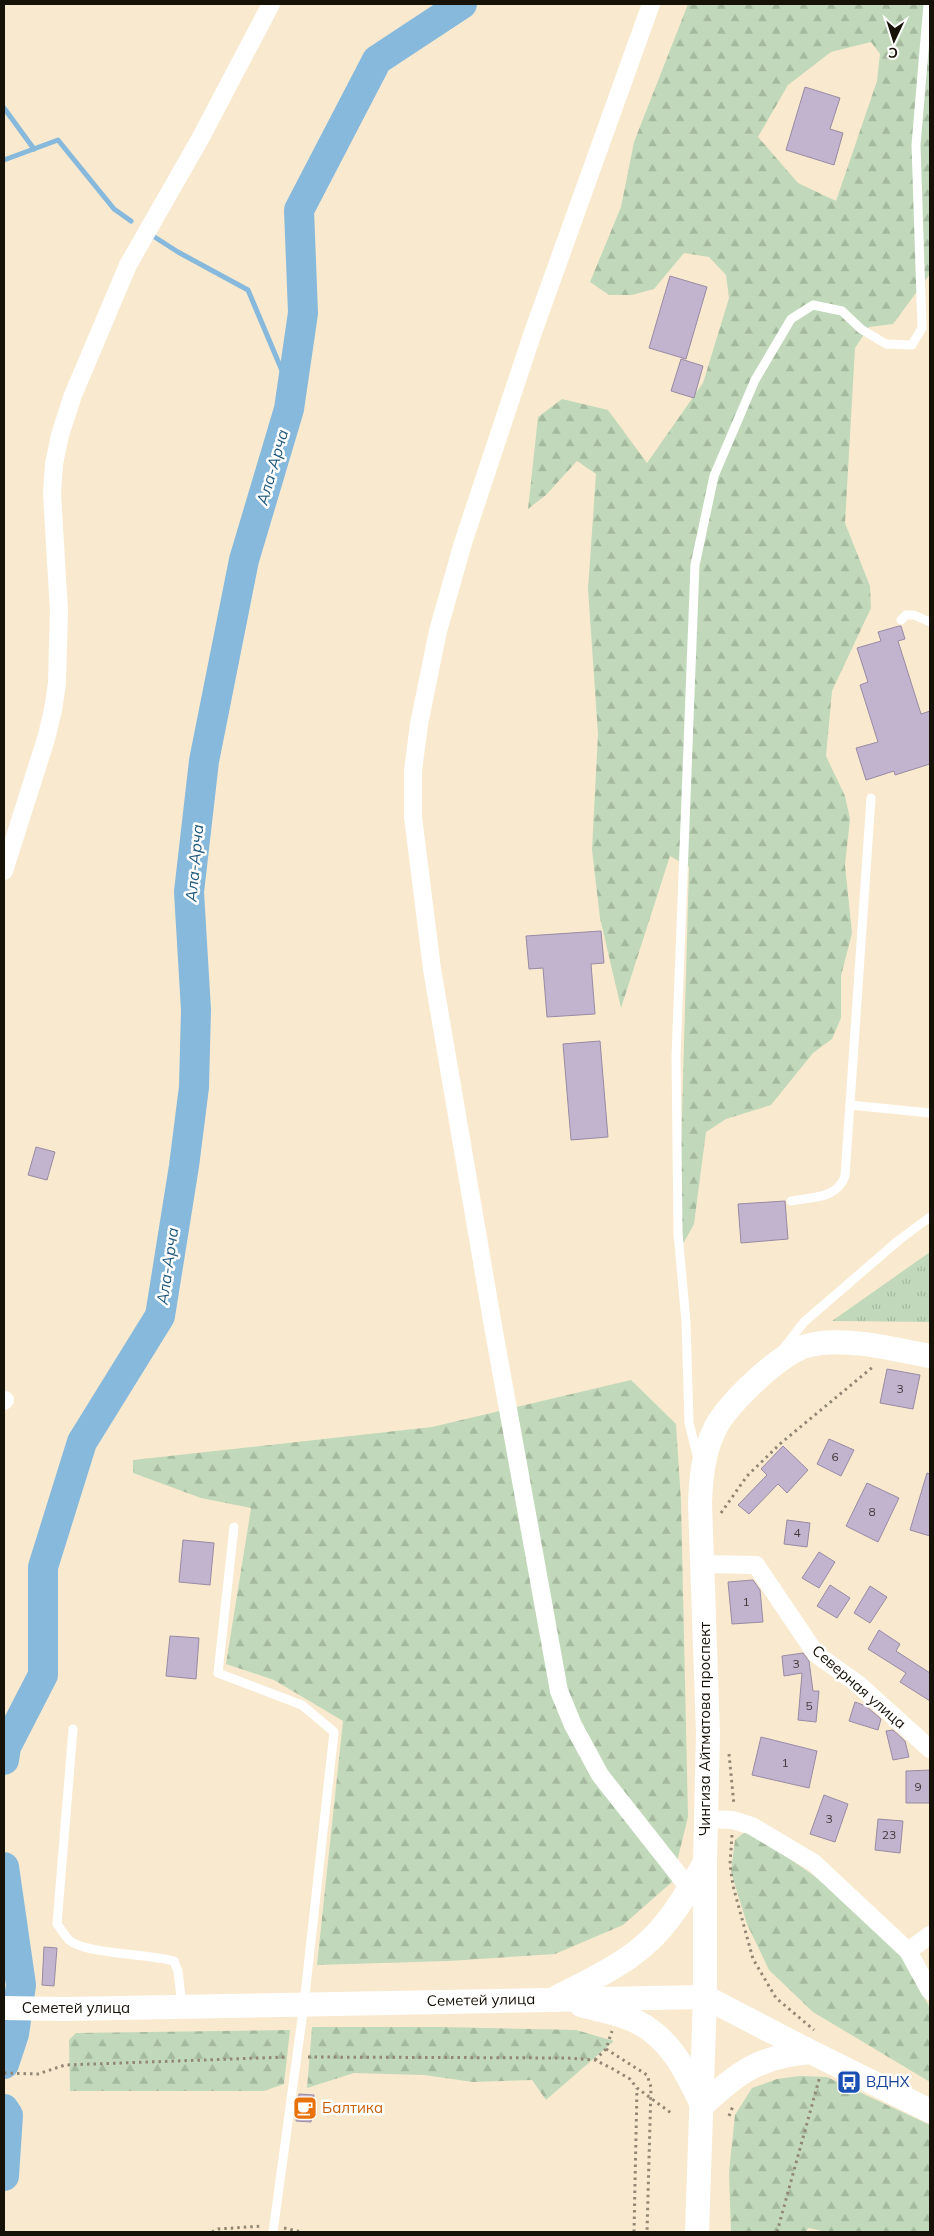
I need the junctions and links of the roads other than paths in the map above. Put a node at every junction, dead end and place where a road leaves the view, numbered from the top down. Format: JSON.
{"nodes":[{"id":1,"x":271,"y":4,"type":"edge"},
{"id":2,"x":651,"y":4,"type":"edge"},
{"id":3,"x":928,"y":4,"type":"edge"},
{"id":4,"x":930,"y":256,"type":"edge"},
{"id":5,"x":920,"y":260,"type":"junction"},
{"id":6,"x":901,"y":620,"type":"dead end"},
{"id":7,"x":930,"y":622,"type":"edge"},
{"id":8,"x":871,"y":798,"type":"dead end"},
{"id":9,"x":4,"y":871,"type":"edge"},
{"id":10,"x":850,"y":1105,"type":"junction"},
{"id":11,"x":930,"y":1113,"type":"edge"},
{"id":12,"x":791,"y":1201,"type":"dead end"},
{"id":13,"x":930,"y":1217,"type":"edge"},
{"id":14,"x":930,"y":1356,"type":"edge"},
{"id":15,"x":764,"y":1373,"type":"junction"},
{"id":16,"x":702,"y":1473,"type":"junction"},
{"id":17,"x":234,"y":1527,"type":"dead end"},
{"id":18,"x":703,"y":1564,"type":"junction"},
{"id":19,"x":73,"y":1729,"type":"dead end"},
{"id":20,"x":930,"y":1749,"type":"edge"},
{"id":21,"x":707,"y":1818,"type":"junction"},
{"id":22,"x":705,"y":1862,"type":"junction"},
{"id":23,"x":689,"y":1888,"type":"junction"},
{"id":24,"x":930,"y":1935,"type":"edge"},
{"id":25,"x":908,"y":1951,"type":"junction"},
{"id":26,"x":930,"y":1991,"type":"edge"},
{"id":27,"x":705,"y":1996,"type":"junction"},
{"id":28,"x":555,"y":1998,"type":"junction"},
{"id":29,"x":304,"y":2004,"type":"junction"},
{"id":30,"x":182,"y":2007,"type":"junction"},
{"id":31,"x":4,"y":2008,"type":"edge"},
{"id":32,"x":814,"y":2053,"type":"junction"},
{"id":33,"x":702,"y":2106,"type":"junction"},
{"id":34,"x":930,"y":2111,"type":"edge"},
{"id":35,"x":274,"y":2229,"type":"edge"},
{"id":36,"x":697,"y":2232,"type":"edge"}],
"edges":[{"from":1,"to":9,"type":"street"},
{"from":2,"to":23,"type":"street"},
{"from":3,"to":5,"type":"lane"},
{"from":4,"to":5,"type":"lane"},
{"from":5,"to":16,"type":"lane"},
{"from":6,"to":7,"type":"lane"},
{"from":8,"to":10,"type":"lane"},
{"from":10,"to":11,"type":"lane"},
{"from":10,"to":12,"type":"lane"},
{"from":13,"to":15,"type":"lane"},
{"from":14,"to":15,"type":"main road","name":"Чингиза Айтматова проспект"},
{"from":15,"to":16,"type":"main road","name":"Чингиза Айтматова проспект"},
{"from":16,"to":18,"type":"main road","name":"Чингиза Айтматова проспект"},
{"from":17,"to":29,"type":"lane"},
{"from":18,"to":20,"type":"street","name":"Северная улица"},
{"from":18,"to":21,"type":"main road","name":"Чингиза Айтматова проспект"},
{"from":19,"to":30,"type":"lane"},
{"from":21,"to":22,"type":"main road","name":"Чингиза Айтматова проспект"},
{"from":21,"to":25,"type":"street"},
{"from":22,"to":23,"type":"main road"},
{"from":22,"to":27,"type":"main road","name":"Чингиза Айтматова проспект"},
{"from":23,"to":28,"type":"main road"},
{"from":24,"to":25,"type":"street"},
{"from":25,"to":26,"type":"street"},
{"from":27,"to":28,"type":"main road","name":"Семетей улица"},
{"from":27,"to":32,"type":"main road","name":"Семетей улица"},
{"from":27,"to":33,"type":"main road","name":"Чингиза Айтматова проспект"},
{"from":28,"to":29,"type":"main road","name":"Семетей улица"},
{"from":28,"to":33,"type":"main road"},
{"from":29,"to":30,"type":"main road","name":"Семетей улица"},
{"from":29,"to":35,"type":"lane"},
{"from":30,"to":31,"type":"main road","name":"Семетей улица"},
{"from":32,"to":33,"type":"main road"},
{"from":32,"to":34,"type":"main road","name":"Семетей улица"},
{"from":33,"to":36,"type":"main road","name":"Чингиза Айтматова проспект"}]}
